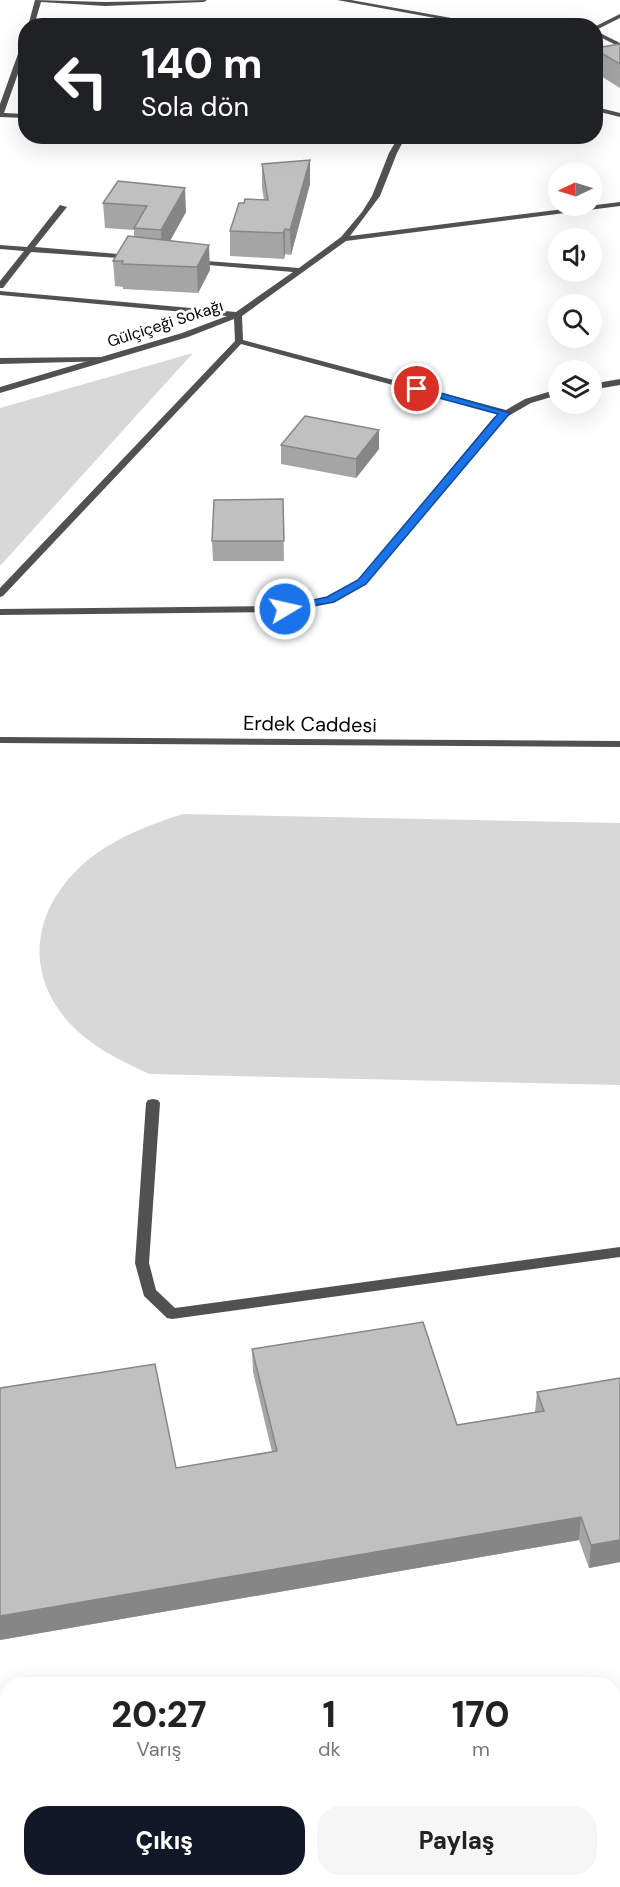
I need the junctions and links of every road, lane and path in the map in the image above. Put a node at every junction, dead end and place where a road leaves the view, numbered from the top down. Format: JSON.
{"nodes":[{"id":1,"x":39,"y":0,"type":"edge"},
{"id":2,"x":204,"y":0,"type":"edge"},
{"id":3,"x":340,"y":0,"type":"edge"},
{"id":4,"x":620,"y":16,"type":"edge"},
{"id":5,"x":33,"y":18,"type":"edge"},
{"id":6,"x":446,"y":18,"type":"edge"},
{"id":7,"x":603,"y":27,"type":"edge"},
{"id":8,"x":603,"y":35,"type":"edge"},
{"id":9,"x":620,"y":45,"type":"edge"},
{"id":10,"x":18,"y":63,"type":"edge"},
{"id":11,"x":603,"y":111,"type":"edge"},
{"id":12,"x":0,"y":114,"type":"edge"},
{"id":13,"x":18,"y":115,"type":"edge"},
{"id":14,"x":620,"y":115,"type":"edge"},
{"id":15,"x":398,"y":144,"type":"edge"},
{"id":16,"x":620,"y":204,"type":"edge"},
{"id":17,"x":63,"y":207,"type":"dead end"},
{"id":18,"x":344,"y":239,"type":"junction"},
{"id":19,"x":0,"y":247,"type":"edge"},
{"id":20,"x":30,"y":248,"type":"junction"},
{"id":21,"x":136,"y":257,"type":"edge"},
{"id":22,"x":183,"y":261,"type":"edge"},
{"id":23,"x":300,"y":270,"type":"junction"},
{"id":24,"x":0,"y":286,"type":"edge"},
{"id":25,"x":0,"y":293,"type":"edge"},
{"id":26,"x":238,"y":315,"type":"junction"},
{"id":27,"x":239,"y":341,"type":"junction"},
{"id":28,"x":104,"y":359,"type":"junction"},
{"id":29,"x":0,"y":361,"type":"edge"},
{"id":30,"x":620,"y":382,"type":"edge"},
{"id":31,"x":602,"y":385,"type":"edge"},
{"id":32,"x":0,"y":390,"type":"edge"},
{"id":33,"x":548,"y":395,"type":"edge"},
{"id":34,"x":506,"y":413,"type":"junction"},
{"id":35,"x":0,"y":594,"type":"edge"},
{"id":36,"x":0,"y":612,"type":"edge"},
{"id":37,"x":0,"y":740,"type":"edge"},
{"id":38,"x":620,"y":744,"type":"edge"},
{"id":39,"x":153,"y":1103,"type":"dead end"},
{"id":40,"x":620,"y":1252,"type":"edge"}],
"edges":[{"from":1,"to":2,"type":"street"},
{"from":1,"to":5,"type":"street"},
{"from":3,"to":6,"type":"street"},
{"from":4,"to":7,"type":"street"},
{"from":8,"to":9,"type":"street"},
{"from":10,"to":12,"type":"street"},
{"from":11,"to":14,"type":"street"},
{"from":12,"to":13,"type":"street"},
{"from":15,"to":18,"type":"street","name":"Gülçiçeği Sokağı"},
{"from":16,"to":18,"type":"street"},
{"from":17,"to":20,"type":"street"},
{"from":18,"to":23,"type":"street","name":"Gülçiçeği Sokağı"},
{"from":19,"to":20,"type":"street"},
{"from":20,"to":21,"type":"street"},
{"from":20,"to":24,"type":"street"},
{"from":22,"to":23,"type":"street"},
{"from":23,"to":26,"type":"street","name":"Gülçiçeği Sokağı"},
{"from":25,"to":26,"type":"street"},
{"from":26,"to":27,"type":"street"},
{"from":26,"to":28,"type":"street","name":"Gülçiçeği Sokağı"},
{"from":27,"to":34,"type":"street"},
{"from":27,"to":35,"type":"street"},
{"from":28,"to":29,"type":"street"},
{"from":28,"to":32,"type":"street","name":"Gülçiçeği Sokağı"},
{"from":30,"to":31,"type":"street"},
{"from":33,"to":34,"type":"street"},
{"from":34,"to":36,"type":"street"},
{"from":37,"to":38,"type":"street","name":"Erdek Caddesi"},
{"from":39,"to":40,"type":"street"}]}
